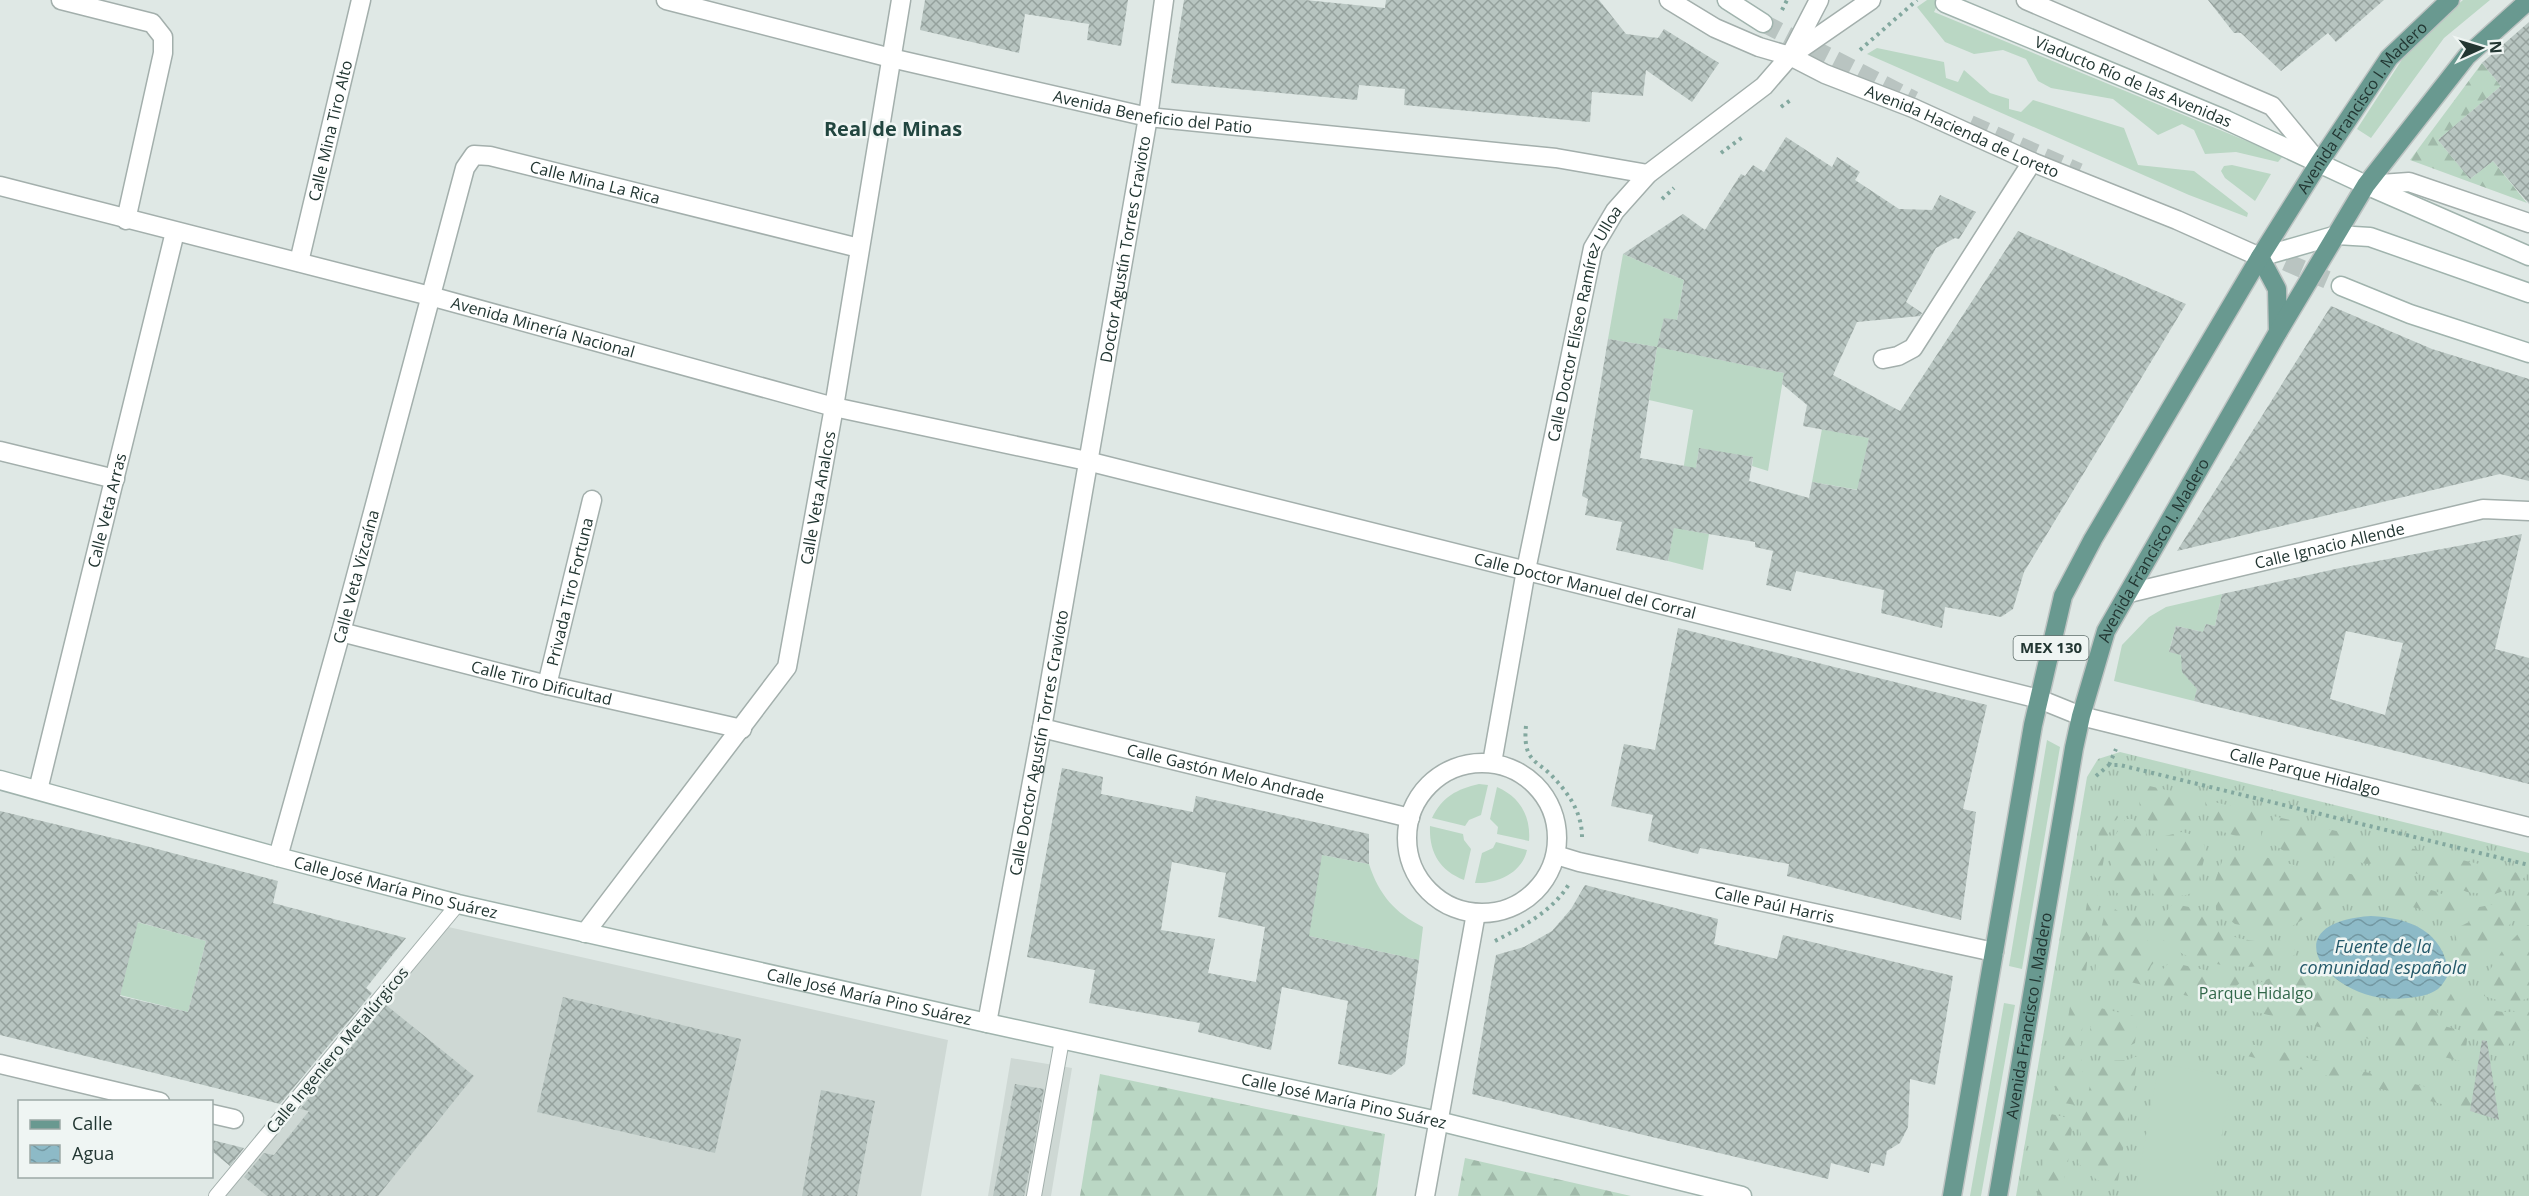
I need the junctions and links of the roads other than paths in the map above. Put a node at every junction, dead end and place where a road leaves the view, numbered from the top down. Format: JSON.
{"nodes":[{"id":1,"x":61,"y":0,"type":"edge"},
{"id":2,"x":361,"y":0,"type":"edge"},
{"id":3,"x":666,"y":0,"type":"edge"},
{"id":4,"x":901,"y":0,"type":"edge"},
{"id":5,"x":1164,"y":0,"type":"edge"},
{"id":6,"x":1669,"y":0,"type":"edge"},
{"id":7,"x":1727,"y":0,"type":"edge"},
{"id":8,"x":1819,"y":0,"type":"edge"},
{"id":9,"x":1871,"y":0,"type":"edge"},
{"id":10,"x":2026,"y":0,"type":"edge"},
{"id":11,"x":2450,"y":0,"type":"edge"},
{"id":12,"x":2529,"y":0,"type":"edge"},
{"id":13,"x":1946,"y":3,"type":"dead end"},
{"id":14,"x":1763,"y":23,"type":"tunnel mouth"},
{"id":15,"x":1790,"y":56,"type":"junction"},
{"id":16,"x":891,"y":58,"type":"junction"},
{"id":17,"x":1148,"y":117,"type":"junction"},
{"id":18,"x":2032,"y":162,"type":"junction"},
{"id":19,"x":2319,"y":163,"type":"junction"},
{"id":20,"x":1648,"y":174,"type":"junction"},
{"id":21,"x":2366,"y":185,"type":"junction"},
{"id":22,"x":0,"y":186,"type":"edge"},
{"id":23,"x":126,"y":220,"type":"junction"},
{"id":24,"x":2529,"y":223,"type":"edge"},
{"id":25,"x":175,"y":232,"type":"junction"},
{"id":26,"x":2337,"y":235,"type":"junction"},
{"id":27,"x":859,"y":248,"type":"junction"},
{"id":28,"x":2529,"y":256,"type":"edge"},
{"id":29,"x":2260,"y":257,"type":"junction"},
{"id":30,"x":299,"y":262,"type":"junction"},
{"id":31,"x":2341,"y":286,"type":"tunnel mouth"},
{"id":32,"x":2529,"y":293,"type":"edge"},
{"id":33,"x":430,"y":296,"type":"junction"},
{"id":34,"x":2278,"y":332,"type":"junction"},
{"id":35,"x":2529,"y":353,"type":"edge"},
{"id":36,"x":1883,"y":358,"type":"dead end"},
{"id":37,"x":834,"y":407,"type":"junction"},
{"id":38,"x":0,"y":451,"type":"edge"},
{"id":39,"x":1088,"y":461,"type":"junction"},
{"id":40,"x":115,"y":479,"type":"junction"},
{"id":41,"x":592,"y":500,"type":"dead end"},
{"id":42,"x":2529,"y":511,"type":"edge"},
{"id":43,"x":1526,"y":570,"type":"junction"},
{"id":44,"x":2129,"y":593,"type":"junction"},
{"id":45,"x":341,"y":632,"type":"junction"},
{"id":46,"x":547,"y":685,"type":"junction"},
{"id":47,"x":2038,"y":699,"type":"junction"},
{"id":48,"x":2080,"y":716,"type":"junction"},
{"id":49,"x":1042,"y":728,"type":"junction"},
{"id":50,"x":742,"y":729,"type":"junction"},
{"id":51,"x":1492,"y":763,"type":"junction"},
{"id":52,"x":0,"y":780,"type":"edge"},
{"id":53,"x":38,"y":790,"type":"junction"},
{"id":54,"x":1410,"y":818,"type":"junction"},
{"id":55,"x":2529,"y":827,"type":"edge"},
{"id":56,"x":1556,"y":855,"type":"junction"},
{"id":57,"x":278,"y":857,"type":"junction"},
{"id":58,"x":458,"y":904,"type":"junction"},
{"id":59,"x":1476,"y":913,"type":"junction"},
{"id":60,"x":585,"y":933,"type":"junction"},
{"id":61,"x":1994,"y":952,"type":"junction"},
{"id":62,"x":987,"y":1023,"type":"junction"},
{"id":63,"x":1062,"y":1040,"type":"junction"},
{"id":64,"x":0,"y":1064,"type":"edge"},
{"id":65,"x":156,"y":1100,"type":"edge"},
{"id":66,"x":213,"y":1114,"type":"edge"},
{"id":67,"x":234,"y":1119,"type":"dead end"},
{"id":68,"x":1438,"y":1121,"type":"junction"},
{"id":69,"x":216,"y":1196,"type":"edge"},
{"id":70,"x":1034,"y":1196,"type":"edge"},
{"id":71,"x":1425,"y":1196,"type":"edge"},
{"id":72,"x":1742,"y":1196,"type":"edge"},
{"id":73,"x":1953,"y":1196,"type":"edge"},
{"id":74,"x":1998,"y":1196,"type":"edge"}],
"edges":[{"from":1,"to":23,"type":"street"},
{"from":2,"to":30,"type":"street","name":"Calle Mina Tiro Alto"},
{"from":3,"to":16,"type":"street","name":"Avenida Beneficio del Patio"},
{"from":4,"to":16,"type":"street","name":"Calle Veta Analcos"},
{"from":5,"to":17,"type":"street","name":"Doctor Agustín Torres Cravioto"},
{"from":6,"to":15,"type":"street","name":"Avenida Hacienda de Loreto"},
{"from":7,"to":14,"type":"street"},
{"from":8,"to":15,"type":"street"},
{"from":9,"to":15,"type":"street","name":"Calle Doctor Elíseo Ramírez Ulloa"},
{"from":10,"to":19,"type":"street","name":"Viaducto Río de las Avenidas"},
{"from":11,"to":19,"type":"main road","name":"Avenida Francisco I. Madero"},
{"from":12,"to":21,"type":"main road","name":"Avenida Francisco I. Madero"},
{"from":13,"to":19,"type":"street","name":"Viaducto Río de las Avenidas"},
{"from":15,"to":18,"type":"street","name":"Avenida Hacienda de Loreto"},
{"from":15,"to":20,"type":"street","name":"Calle Doctor Elíseo Ramírez Ulloa"},
{"from":16,"to":17,"type":"street","name":"Avenida Beneficio del Patio"},
{"from":16,"to":27,"type":"street","name":"Calle Veta Analcos"},
{"from":17,"to":20,"type":"street","name":"Avenida Beneficio del Patio"},
{"from":17,"to":39,"type":"street","name":"Doctor Agustín Torres Cravioto"},
{"from":18,"to":29,"type":"street","name":"Avenida Hacienda de Loreto"},
{"from":18,"to":36,"type":"street"},
{"from":19,"to":21,"type":"street","name":"Viaducto Río de las Avenidas"},
{"from":19,"to":29,"type":"main road","name":"Avenida Francisco I. Madero","number":"MEX 130"},
{"from":20,"to":43,"type":"street","name":"Calle Doctor Elíseo Ramírez Ulloa"},
{"from":21,"to":24,"type":"street"},
{"from":21,"to":26,"type":"main road","name":"Avenida Francisco I. Madero","number":"MEX 130"},
{"from":21,"to":28,"type":"street","name":"Viaducto Río de las Avenidas"},
{"from":22,"to":23,"type":"street","name":"Avenida Minería Nacional"},
{"from":23,"to":25,"type":"street","name":"Avenida Minería Nacional"},
{"from":25,"to":30,"type":"street","name":"Avenida Minería Nacional"},
{"from":25,"to":40,"type":"street","name":"Calle Veta Arras"},
{"from":26,"to":29,"type":"street"},
{"from":26,"to":32,"type":"street"},
{"from":26,"to":34,"type":"main road","name":"Avenida Francisco I. Madero","number":"MEX 130"},
{"from":27,"to":33,"type":"street","name":"Calle Mina La Rica"},
{"from":27,"to":37,"type":"street","name":"Calle Veta Analcos"},
{"from":29,"to":34,"type":"main road"},
{"from":29,"to":47,"type":"main road","name":"Avenida Francisco I. Madero","number":"MEX 130"},
{"from":30,"to":33,"type":"street","name":"Avenida Minería Nacional"},
{"from":31,"to":35,"type":"street"},
{"from":33,"to":37,"type":"street","name":"Avenida Minería Nacional"},
{"from":33,"to":45,"type":"street","name":"Calle Veta Vizcaína"},
{"from":34,"to":44,"type":"main road","name":"Avenida Francisco I. Madero","number":"MEX 130"},
{"from":37,"to":39,"type":"street","name":"Avenida Minería Nacional"},
{"from":37,"to":50,"type":"street","name":"Calle Veta Analcos"},
{"from":38,"to":40,"type":"street"},
{"from":39,"to":43,"type":"street","name":"Calle Doctor Manuel del Corral"},
{"from":39,"to":49,"type":"street","name":"Calle Doctor Agustín Torres Cravioto"},
{"from":40,"to":53,"type":"street","name":"Calle Veta Arras"},
{"from":41,"to":46,"type":"street","name":"Privada Tiro Fortuna"},
{"from":42,"to":44,"type":"street","name":"Calle Ignacio Allende"},
{"from":43,"to":47,"type":"street","name":"Calle Doctor Manuel del Corral"},
{"from":43,"to":51,"type":"street","name":"Calle Doctor Elíseo Ramírez Ulloa"},
{"from":44,"to":48,"type":"main road","name":"Avenida Francisco I. Madero","number":"MEX 130"},
{"from":45,"to":46,"type":"street","name":"Calle Tiro Dificultad"},
{"from":45,"to":57,"type":"street","name":"Calle Veta Vizcaína"},
{"from":46,"to":50,"type":"street","name":"Calle Tiro Dificultad"},
{"from":47,"to":48,"type":"street","name":"Calle Doctor Manuel del Corral"},
{"from":47,"to":61,"type":"main road","name":"Avenida Francisco I. Madero","number":"MEX 130"},
{"from":48,"to":55,"type":"street","name":"Calle Parque Hidalgo"},
{"from":48,"to":74,"type":"main road","name":"Avenida Francisco I. Madero","number":"MEX 130"},
{"from":49,"to":54,"type":"street","name":"Calle Gastón Melo Andrade"},
{"from":49,"to":62,"type":"street","name":"Calle Doctor Agustín Torres Cravioto"},
{"from":50,"to":60,"type":"street","name":"Calle Veta Analcos"},
{"from":51,"to":54,"type":"street"},
{"from":51,"to":56,"type":"street"},
{"from":52,"to":53,"type":"street","name":"Calle José María Pino Suárez"},
{"from":53,"to":57,"type":"street","name":"Calle José María Pino Suárez"},
{"from":54,"to":59,"type":"street"},
{"from":56,"to":59,"type":"street"},
{"from":56,"to":61,"type":"street","name":"Calle Paúl Harris"},
{"from":57,"to":58,"type":"street","name":"Calle José María Pino Suárez"},
{"from":58,"to":60,"type":"street","name":"Calle José María Pino Suárez"},
{"from":58,"to":69,"type":"lane","name":"Calle Ingeniero Metalúrgicos"},
{"from":59,"to":68,"type":"street"},
{"from":60,"to":62,"type":"street","name":"Calle José María Pino Suárez"},
{"from":61,"to":73,"type":"main road","name":"Avenida Francisco I. Madero","number":"MEX 130"},
{"from":62,"to":63,"type":"street","name":"Calle José María Pino Suárez"},
{"from":63,"to":68,"type":"street","name":"Calle José María Pino Suárez"},
{"from":63,"to":70,"type":"lane"},
{"from":64,"to":65,"type":"street"},
{"from":66,"to":67,"type":"street"},
{"from":68,"to":71,"type":"street"},
{"from":68,"to":72,"type":"street","name":"Calle José María Pino Suárez"}]}
